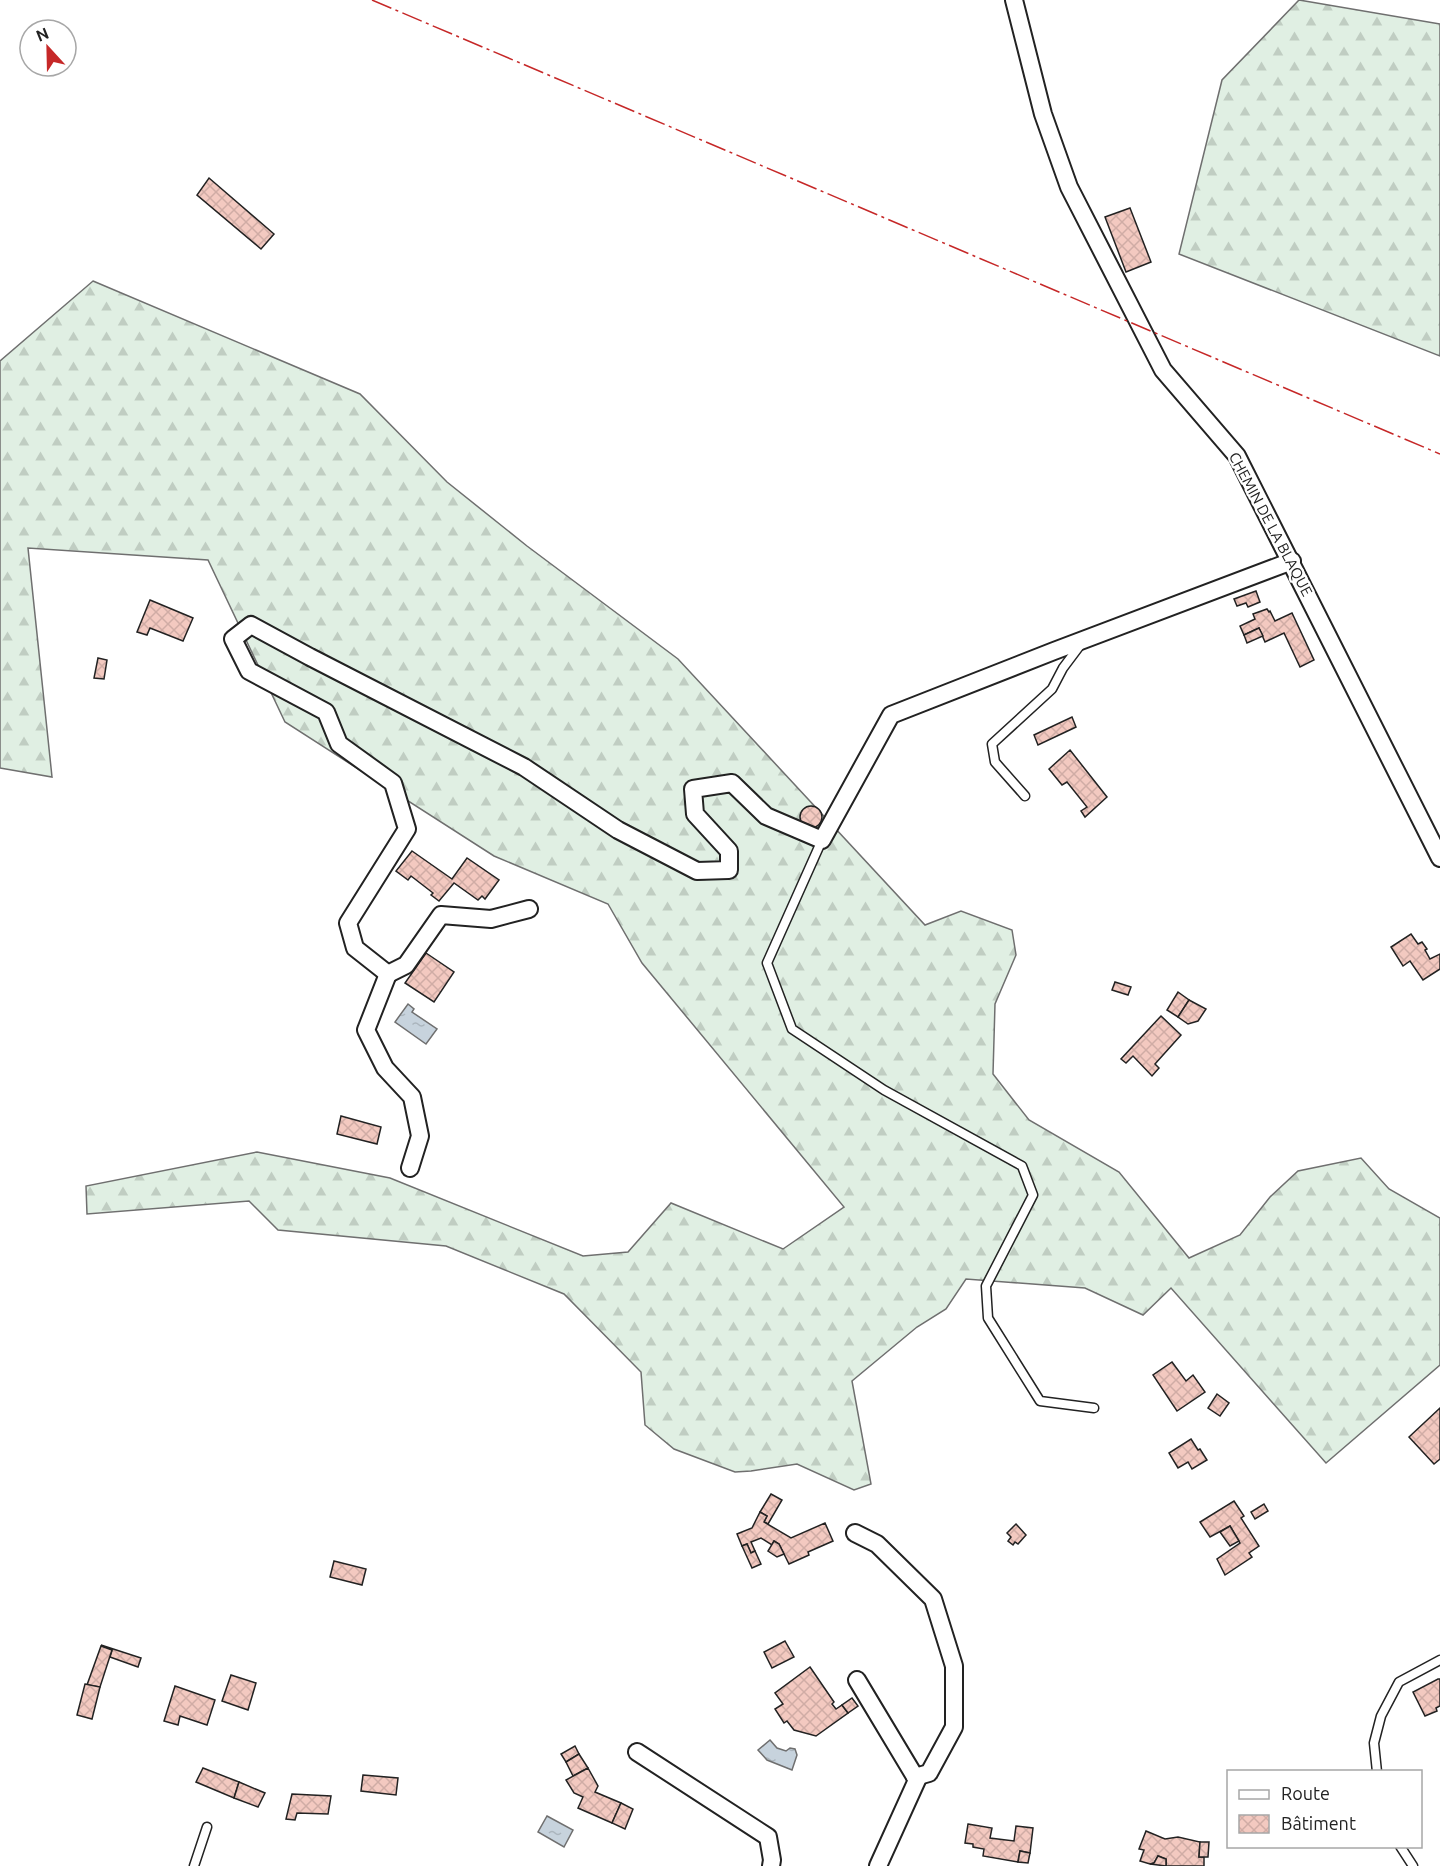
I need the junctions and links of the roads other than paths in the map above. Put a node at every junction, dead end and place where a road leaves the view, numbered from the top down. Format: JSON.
{"nodes":[{"id":1,"x":1014,"y":0,"type":"edge"},
{"id":2,"x":1292,"y":561,"type":"junction"},
{"id":3,"x":1084,"y":639,"type":"junction"},
{"id":4,"x":1025,"y":796,"type":"dead end"},
{"id":5,"x":822,"y":840,"type":"junction"},
{"id":6,"x":1440,"y":858,"type":"edge"},
{"id":7,"x":530,"y":909,"type":"dead end"},
{"id":8,"x":388,"y":974,"type":"junction"},
{"id":9,"x":410,"y":1168,"type":"dead end"},
{"id":10,"x":1094,"y":1408,"type":"dead end"},
{"id":11,"x":855,"y":1533,"type":"dead end"},
{"id":12,"x":1440,"y":1660,"type":"edge"},
{"id":13,"x":857,"y":1680,"type":"dead end"},
{"id":14,"x":637,"y":1752,"type":"dead end"},
{"id":15,"x":1377,"y":1770,"type":"edge"},
{"id":16,"x":915,"y":1777,"type":"junction"},
{"id":17,"x":207,"y":1827,"type":"dead end"},
{"id":18,"x":1401,"y":1848,"type":"edge"},
{"id":19,"x":194,"y":1866,"type":"edge"},
{"id":20,"x":771,"y":1866,"type":"edge"},
{"id":21,"x":878,"y":1866,"type":"edge"},
{"id":22,"x":1413,"y":1866,"type":"edge"}],
"edges":[{"from":1,"to":2,"type":"street","name":"CHEMIN DE LA BLAQUE"},
{"from":2,"to":3,"type":"street"},
{"from":2,"to":6,"type":"street","name":"CHEMIN DE LA BLAQUE"},
{"from":3,"to":4,"type":"lane"},
{"from":3,"to":5,"type":"street"},
{"from":5,"to":8,"type":"street"},
{"from":5,"to":10,"type":"lane"},
{"from":7,"to":8,"type":"street"},
{"from":8,"to":9,"type":"street"},
{"from":11,"to":16,"type":"street"},
{"from":12,"to":15,"type":"lane"},
{"from":13,"to":16,"type":"street"},
{"from":14,"to":20,"type":"street"},
{"from":16,"to":21,"type":"street"},
{"from":17,"to":19,"type":"lane"},
{"from":18,"to":22,"type":"lane"}]}
